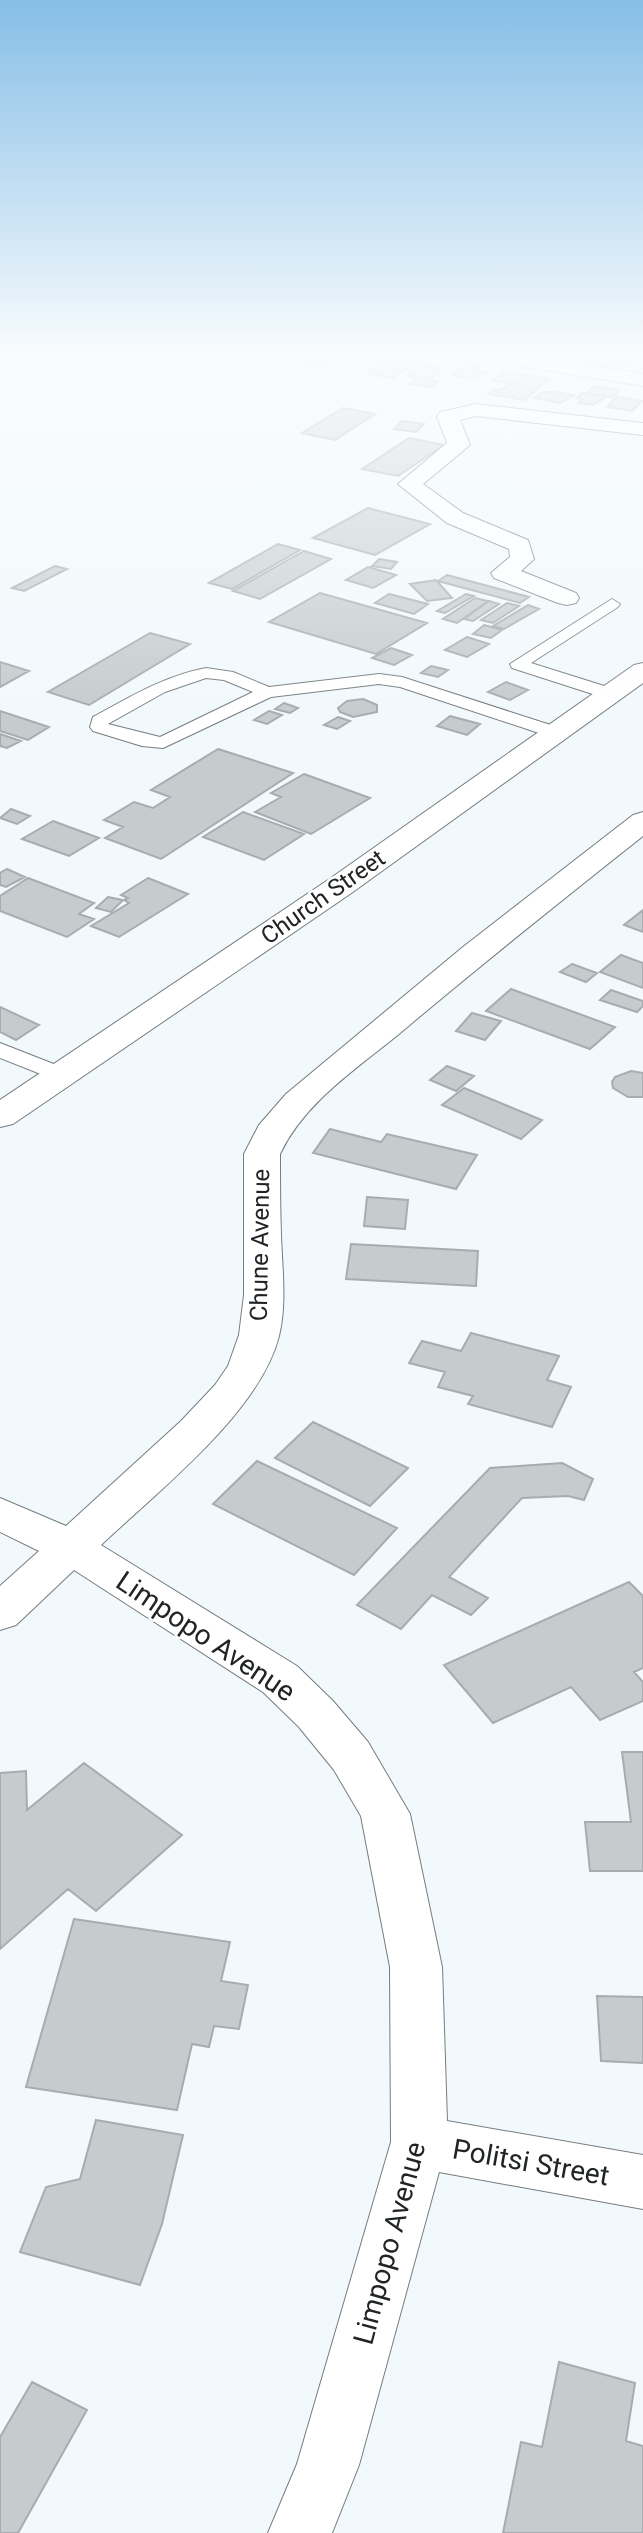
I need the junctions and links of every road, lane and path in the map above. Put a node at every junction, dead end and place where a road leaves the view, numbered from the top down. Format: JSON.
{"nodes":[{"id":1,"x":416,"y":478,"type":"edge"},
{"id":2,"x":567,"y":598,"type":"dead end"},
{"id":3,"x":612,"y":604,"type":"dead end"},
{"id":4,"x":643,"y":671,"type":"edge"},
{"id":5,"x":267,"y":692,"type":"junction"},
{"id":6,"x":611,"y":694,"type":"junction"},
{"id":7,"x":557,"y":733,"type":"junction"},
{"id":8,"x":643,"y":821,"type":"edge"},
{"id":9,"x":0,"y":1050,"type":"edge"},
{"id":10,"x":61,"y":1075,"type":"junction"},
{"id":11,"x":0,"y":1116,"type":"edge"},
{"id":12,"x":0,"y":1513,"type":"edge"},
{"id":13,"x":72,"y":1548,"type":"junction"},
{"id":14,"x":0,"y":1613,"type":"edge"},
{"id":15,"x":419,"y":2142,"type":"junction"},
{"id":16,"x":643,"y":2182,"type":"edge"},
{"id":17,"x":300,"y":2533,"type":"edge"}],
"edges":[{"from":1,"to":2,"type":"street"},
{"from":3,"to":6,"type":"lane"},
{"from":4,"to":6,"type":"street","name":"Church Street"},
{"from":5,"to":5,"type":"lane"},
{"from":5,"to":7,"type":"lane"},
{"from":6,"to":7,"type":"street","name":"Church Street"},
{"from":7,"to":10,"type":"street","name":"Church Street"},
{"from":8,"to":13,"type":"street","name":"Chune Avenue"},
{"from":9,"to":10,"type":"lane"},
{"from":10,"to":11,"type":"street","name":"Church Street"},
{"from":12,"to":13,"type":"street","name":"Limpopo Avenue"},
{"from":13,"to":14,"type":"street","name":"Chune Avenue"},
{"from":13,"to":15,"type":"street","name":"Limpopo Avenue"},
{"from":15,"to":16,"type":"street","name":"Politsi Street"},
{"from":15,"to":17,"type":"street","name":"Limpopo Avenue"}]}
